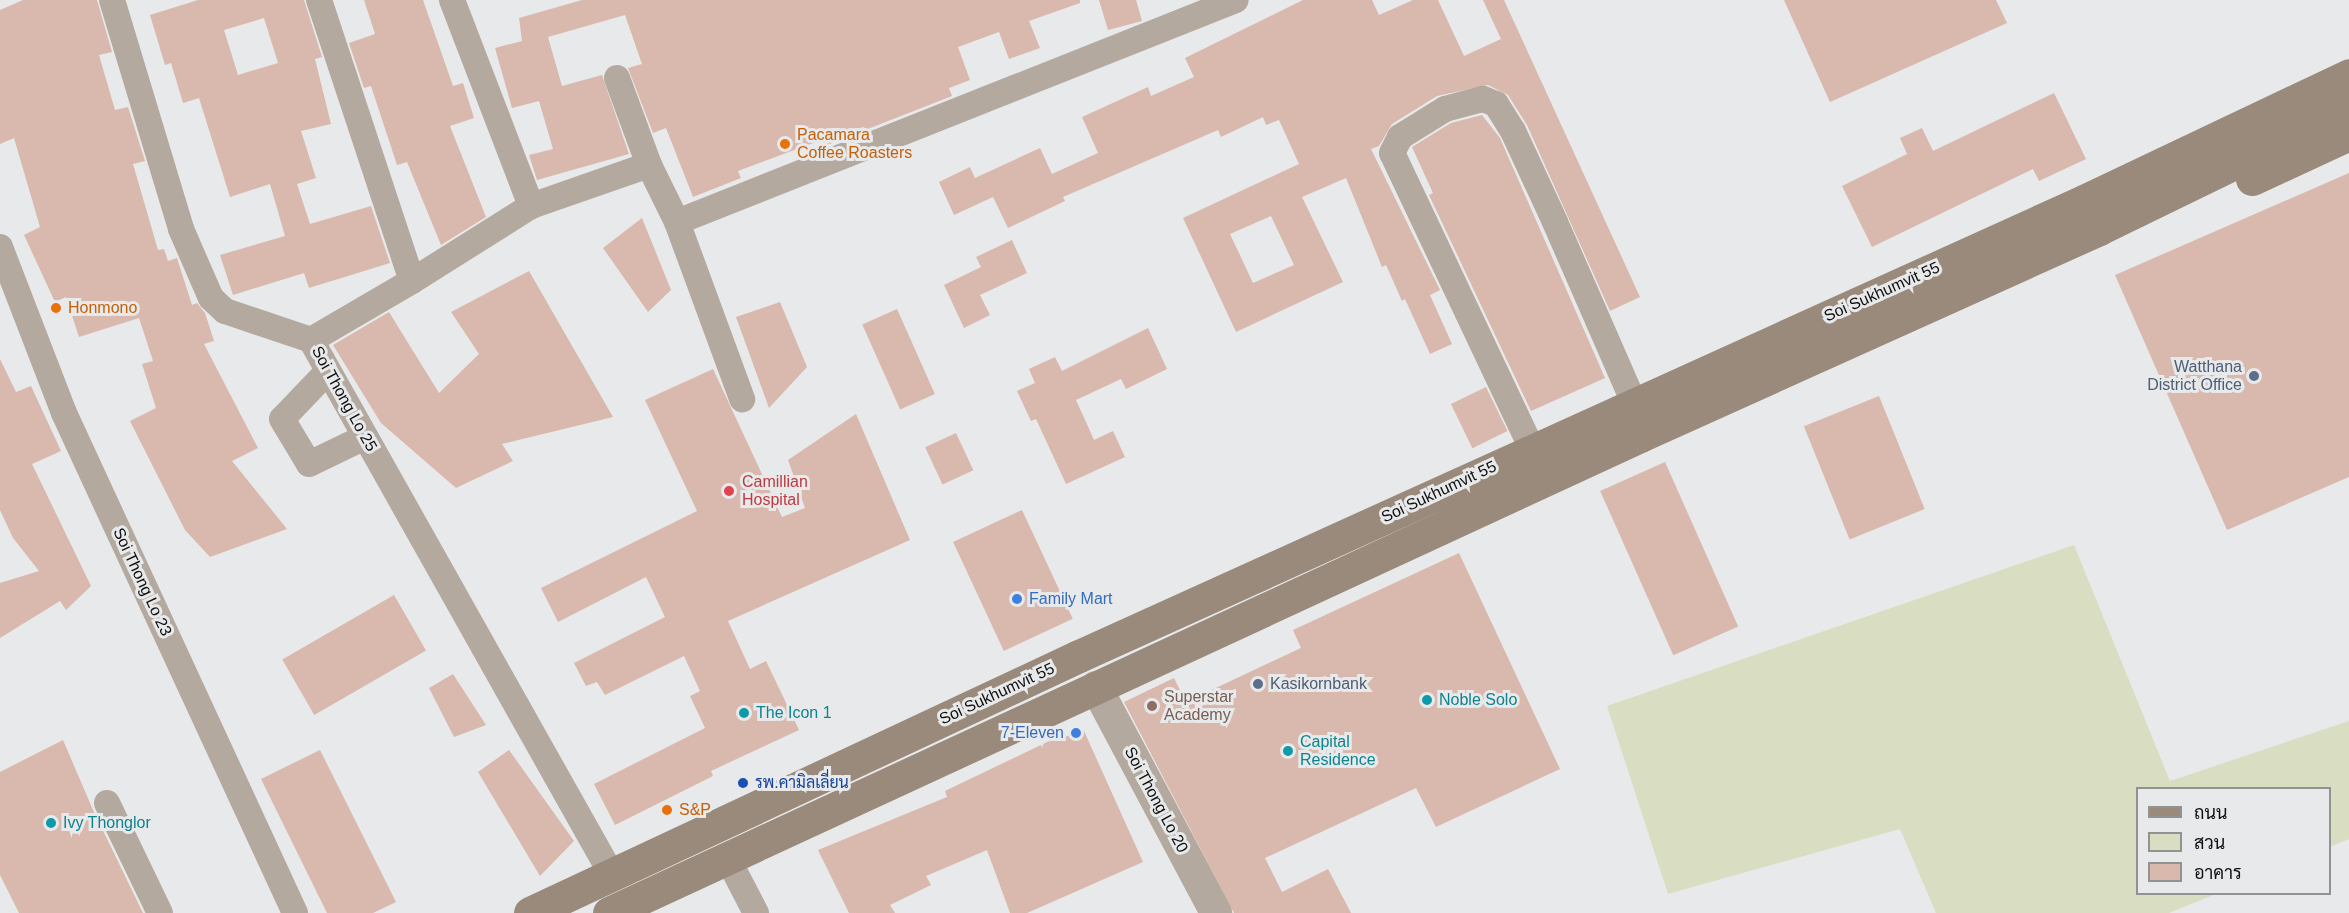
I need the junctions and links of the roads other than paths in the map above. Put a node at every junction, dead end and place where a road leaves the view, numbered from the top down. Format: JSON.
{"nodes":[{"id":1,"x":112,"y":0,"type":"edge"},
{"id":2,"x":319,"y":0,"type":"edge"},
{"id":3,"x":1236,"y":0,"type":"edge"},
{"id":4,"x":456,"y":1,"type":"edge"},
{"id":5,"x":2349,"y":55,"type":"edge"},
{"id":6,"x":2349,"y":75,"type":"edge"},
{"id":7,"x":617,"y":78,"type":"dead end"},
{"id":8,"x":2349,"y":107,"type":"edge"},
{"id":9,"x":2349,"y":134,"type":"edge"},
{"id":10,"x":649,"y":165,"type":"junction"},
{"id":11,"x":2084,"y":201,"type":"junction"},
{"id":12,"x":531,"y":206,"type":"junction"},
{"id":13,"x":677,"y":222,"type":"junction"},
{"id":14,"x":2098,"y":229,"type":"junction"},
{"id":15,"x":0,"y":247,"type":"edge"},
{"id":16,"x":412,"y":281,"type":"junction"},
{"id":17,"x":311,"y":340,"type":"junction"},
{"id":18,"x":328,"y":370,"type":"junction"},
{"id":19,"x":742,"y":399,"type":"dead end"},
{"id":20,"x":1634,"y":403,"type":"junction"},
{"id":21,"x":365,"y":437,"type":"junction"},
{"id":22,"x":1532,"y":449,"type":"junction"},
{"id":23,"x":1096,"y":687,"type":"junction"},
{"id":24,"x":926,"y":727,"type":"junction"},
{"id":25,"x":897,"y":741,"type":"junction"},
{"id":26,"x":941,"y":758,"type":"junction"},
{"id":27,"x":910,"y":772,"type":"junction"},
{"id":28,"x":107,"y":803,"type":"dead end"},
{"id":29,"x":728,"y":859,"type":"junction"},
{"id":30,"x":612,"y":875,"type":"junction"},
{"id":31,"x":618,"y":909,"type":"edge"},
{"id":32,"x":160,"y":913,"type":"edge"},
{"id":33,"x":295,"y":913,"type":"edge"},
{"id":34,"x":530,"y":913,"type":"edge"},
{"id":35,"x":756,"y":913,"type":"edge"},
{"id":36,"x":1216,"y":913,"type":"edge"}],
"edges":[{"from":1,"to":17,"type":"street"},
{"from":2,"to":16,"type":"street"},
{"from":3,"to":13,"type":"street"},
{"from":4,"to":12,"type":"street"},
{"from":5,"to":11,"type":"main road"},
{"from":6,"to":11,"type":"main road","name":"Soi Sukhumvit 55"},
{"from":7,"to":10,"type":"street"},
{"from":8,"to":14,"type":"main road","name":"Soi Sukhumvit 55"},
{"from":9,"to":14,"type":"main road"},
{"from":10,"to":12,"type":"street","name":"Soi Thong Lo 25"},
{"from":10,"to":13,"type":"street"},
{"from":11,"to":20,"type":"main road","name":"Soi Sukhumvit 55"},
{"from":12,"to":16,"type":"street","name":"Soi Thong Lo 25"},
{"from":13,"to":19,"type":"street"},
{"from":14,"to":23,"type":"main road","name":"Soi Sukhumvit 55"},
{"from":15,"to":33,"type":"street","name":"Soi Thong Lo 23"},
{"from":16,"to":17,"type":"street","name":"Soi Thong Lo 25"},
{"from":17,"to":18,"type":"street","name":"Soi Thong Lo 25"},
{"from":18,"to":21,"type":"street","name":"Soi Thong Lo 25"},
{"from":18,"to":21,"type":"street"},
{"from":20,"to":22,"type":"main road","name":"Soi Sukhumvit 55"},
{"from":20,"to":22,"type":"street"},
{"from":21,"to":30,"type":"street","name":"Soi Thong Lo 25"},
{"from":22,"to":24,"type":"main road","name":"Soi Sukhumvit 55"},
{"from":23,"to":26,"type":"main road","name":"Soi Sukhumvit 55"},
{"from":23,"to":36,"type":"street","name":"Soi Thong Lo 20"},
{"from":24,"to":25,"type":"main road","name":"Soi Sukhumvit 55"},
{"from":24,"to":26,"type":"main road"},
{"from":25,"to":27,"type":"main road"},
{"from":25,"to":30,"type":"main road","name":"Soi Sukhumvit 55"},
{"from":26,"to":27,"type":"main road","name":"Soi Sukhumvit 55"},
{"from":27,"to":29,"type":"main road","name":"Soi Sukhumvit 55"},
{"from":28,"to":32,"type":"street"},
{"from":29,"to":31,"type":"main road","name":"Soi Sukhumvit 55"},
{"from":29,"to":35,"type":"street"},
{"from":30,"to":31,"type":"main road"},
{"from":30,"to":34,"type":"main road","name":"Soi Sukhumvit 55"}]}
